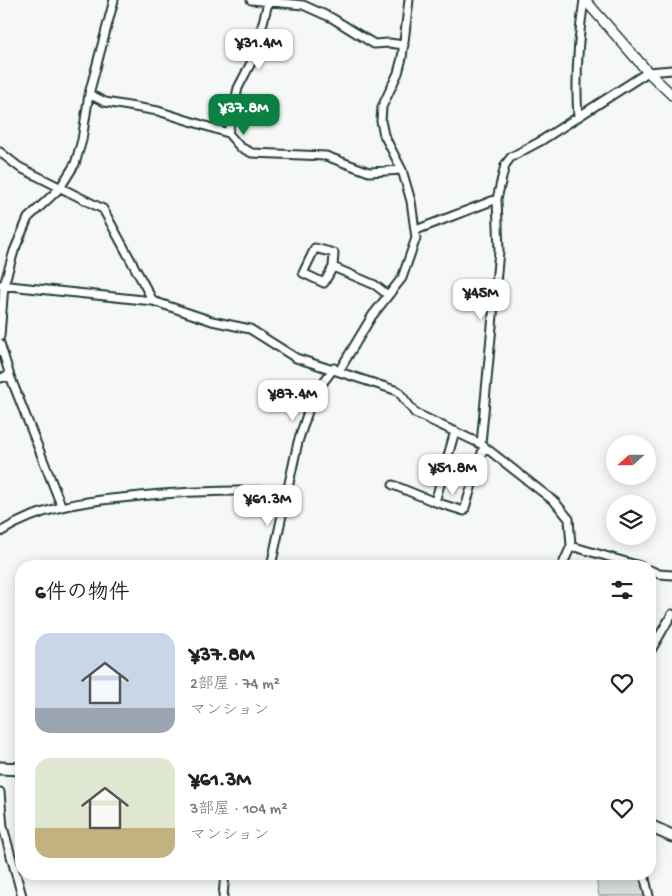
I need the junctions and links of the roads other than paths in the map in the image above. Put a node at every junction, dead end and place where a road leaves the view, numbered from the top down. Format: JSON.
{"nodes":[{"id":1,"x":114,"y":0,"type":"edge"},
{"id":2,"x":252,"y":0,"type":"edge"},
{"id":3,"x":409,"y":0,"type":"edge"},
{"id":4,"x":585,"y":0,"type":"edge"},
{"id":5,"x":268,"y":3,"type":"junction"},
{"id":6,"x":404,"y":45,"type":"junction"},
{"id":7,"x":672,"y":70,"type":"edge"},
{"id":8,"x":648,"y":72,"type":"junction"},
{"id":9,"x":89,"y":94,"type":"junction"},
{"id":10,"x":672,"y":95,"type":"edge"},
{"id":11,"x":578,"y":117,"type":"junction"},
{"id":12,"x":228,"y":134,"type":"junction"},
{"id":13,"x":0,"y":152,"type":"edge"},
{"id":14,"x":402,"y":170,"type":"junction"},
{"id":15,"x":60,"y":188,"type":"junction"},
{"id":16,"x":497,"y":199,"type":"junction"},
{"id":17,"x":416,"y":230,"type":"junction"},
{"id":18,"x":334,"y":267,"type":"junction"},
{"id":19,"x":2,"y":285,"type":"edge"},
{"id":20,"x":388,"y":295,"type":"junction"},
{"id":21,"x":153,"y":301,"type":"junction"},
{"id":22,"x":0,"y":336,"type":"edge"},
{"id":23,"x":0,"y":344,"type":"edge"},
{"id":24,"x":337,"y":369,"type":"junction"},
{"id":25,"x":10,"y":376,"type":"junction"},
{"id":26,"x":0,"y":378,"type":"edge"},
{"id":27,"x":455,"y":432,"type":"junction"},
{"id":28,"x":482,"y":445,"type":"junction"},
{"id":29,"x":393,"y":485,"type":"dead end"},
{"id":30,"x":286,"y":491,"type":"junction"},
{"id":31,"x":435,"y":502,"type":"junction"},
{"id":32,"x":61,"y":505,"type":"junction"},
{"id":33,"x":0,"y":532,"type":"edge"},
{"id":34,"x":571,"y":546,"type":"junction"},
{"id":35,"x":272,"y":560,"type":"edge"},
{"id":36,"x":565,"y":560,"type":"edge"},
{"id":37,"x":619,"y":560,"type":"edge"},
{"id":38,"x":656,"y":571,"type":"edge"},
{"id":39,"x":672,"y":575,"type":"edge"},
{"id":40,"x":672,"y":614,"type":"edge"},
{"id":41,"x":656,"y":642,"type":"edge"},
{"id":42,"x":0,"y":768,"type":"edge"},
{"id":43,"x":15,"y":768,"type":"edge"},
{"id":44,"x":0,"y":792,"type":"edge"},
{"id":45,"x":1,"y":827,"type":"edge"},
{"id":46,"x":656,"y":828,"type":"edge"},
{"id":47,"x":671,"y":834,"type":"edge"},
{"id":48,"x":15,"y":873,"type":"edge"},
{"id":49,"x":17,"y":880,"type":"edge"},
{"id":50,"x":224,"y":880,"type":"edge"},
{"id":51,"x":645,"y":880,"type":"edge"},
{"id":52,"x":22,"y":896,"type":"edge"},
{"id":53,"x":223,"y":896,"type":"edge"},
{"id":54,"x":649,"y":896,"type":"edge"}],
"edges":[{"from":1,"to":9,"type":"street"},
{"from":2,"to":5,"type":"street"},
{"from":3,"to":6,"type":"street"},
{"from":4,"to":8,"type":"street"},
{"from":4,"to":11,"type":"street"},
{"from":5,"to":6,"type":"street"},
{"from":5,"to":12,"type":"street"},
{"from":6,"to":14,"type":"street"},
{"from":7,"to":8,"type":"street"},
{"from":8,"to":10,"type":"street"},
{"from":8,"to":11,"type":"street"},
{"from":9,"to":12,"type":"street"},
{"from":9,"to":15,"type":"street"},
{"from":11,"to":16,"type":"street"},
{"from":12,"to":14,"type":"street"},
{"from":13,"to":15,"type":"street"},
{"from":14,"to":17,"type":"street"},
{"from":15,"to":19,"type":"street"},
{"from":15,"to":21,"type":"street"},
{"from":16,"to":17,"type":"street"},
{"from":16,"to":28,"type":"street"},
{"from":17,"to":20,"type":"street"},
{"from":18,"to":18,"type":"street"},
{"from":18,"to":20,"type":"street"},
{"from":19,"to":21,"type":"street"},
{"from":19,"to":22,"type":"street"},
{"from":20,"to":24,"type":"street"},
{"from":21,"to":24,"type":"street"},
{"from":23,"to":25,"type":"street"},
{"from":24,"to":27,"type":"street"},
{"from":24,"to":30,"type":"street"},
{"from":25,"to":26,"type":"street"},
{"from":25,"to":32,"type":"street"},
{"from":27,"to":28,"type":"street"},
{"from":27,"to":31,"type":"street"},
{"from":28,"to":31,"type":"street"},
{"from":28,"to":34,"type":"street"},
{"from":29,"to":31,"type":"street"},
{"from":30,"to":32,"type":"street"},
{"from":30,"to":35,"type":"street"},
{"from":32,"to":33,"type":"street"},
{"from":34,"to":36,"type":"street"},
{"from":34,"to":37,"type":"street"},
{"from":38,"to":39,"type":"street"},
{"from":40,"to":41,"type":"street"},
{"from":42,"to":43,"type":"main road"},
{"from":44,"to":45,"type":"street"},
{"from":45,"to":48,"type":"street"},
{"from":46,"to":47,"type":"main road"},
{"from":49,"to":52,"type":"street"},
{"from":50,"to":53,"type":"street"},
{"from":51,"to":54,"type":"street"}]}
